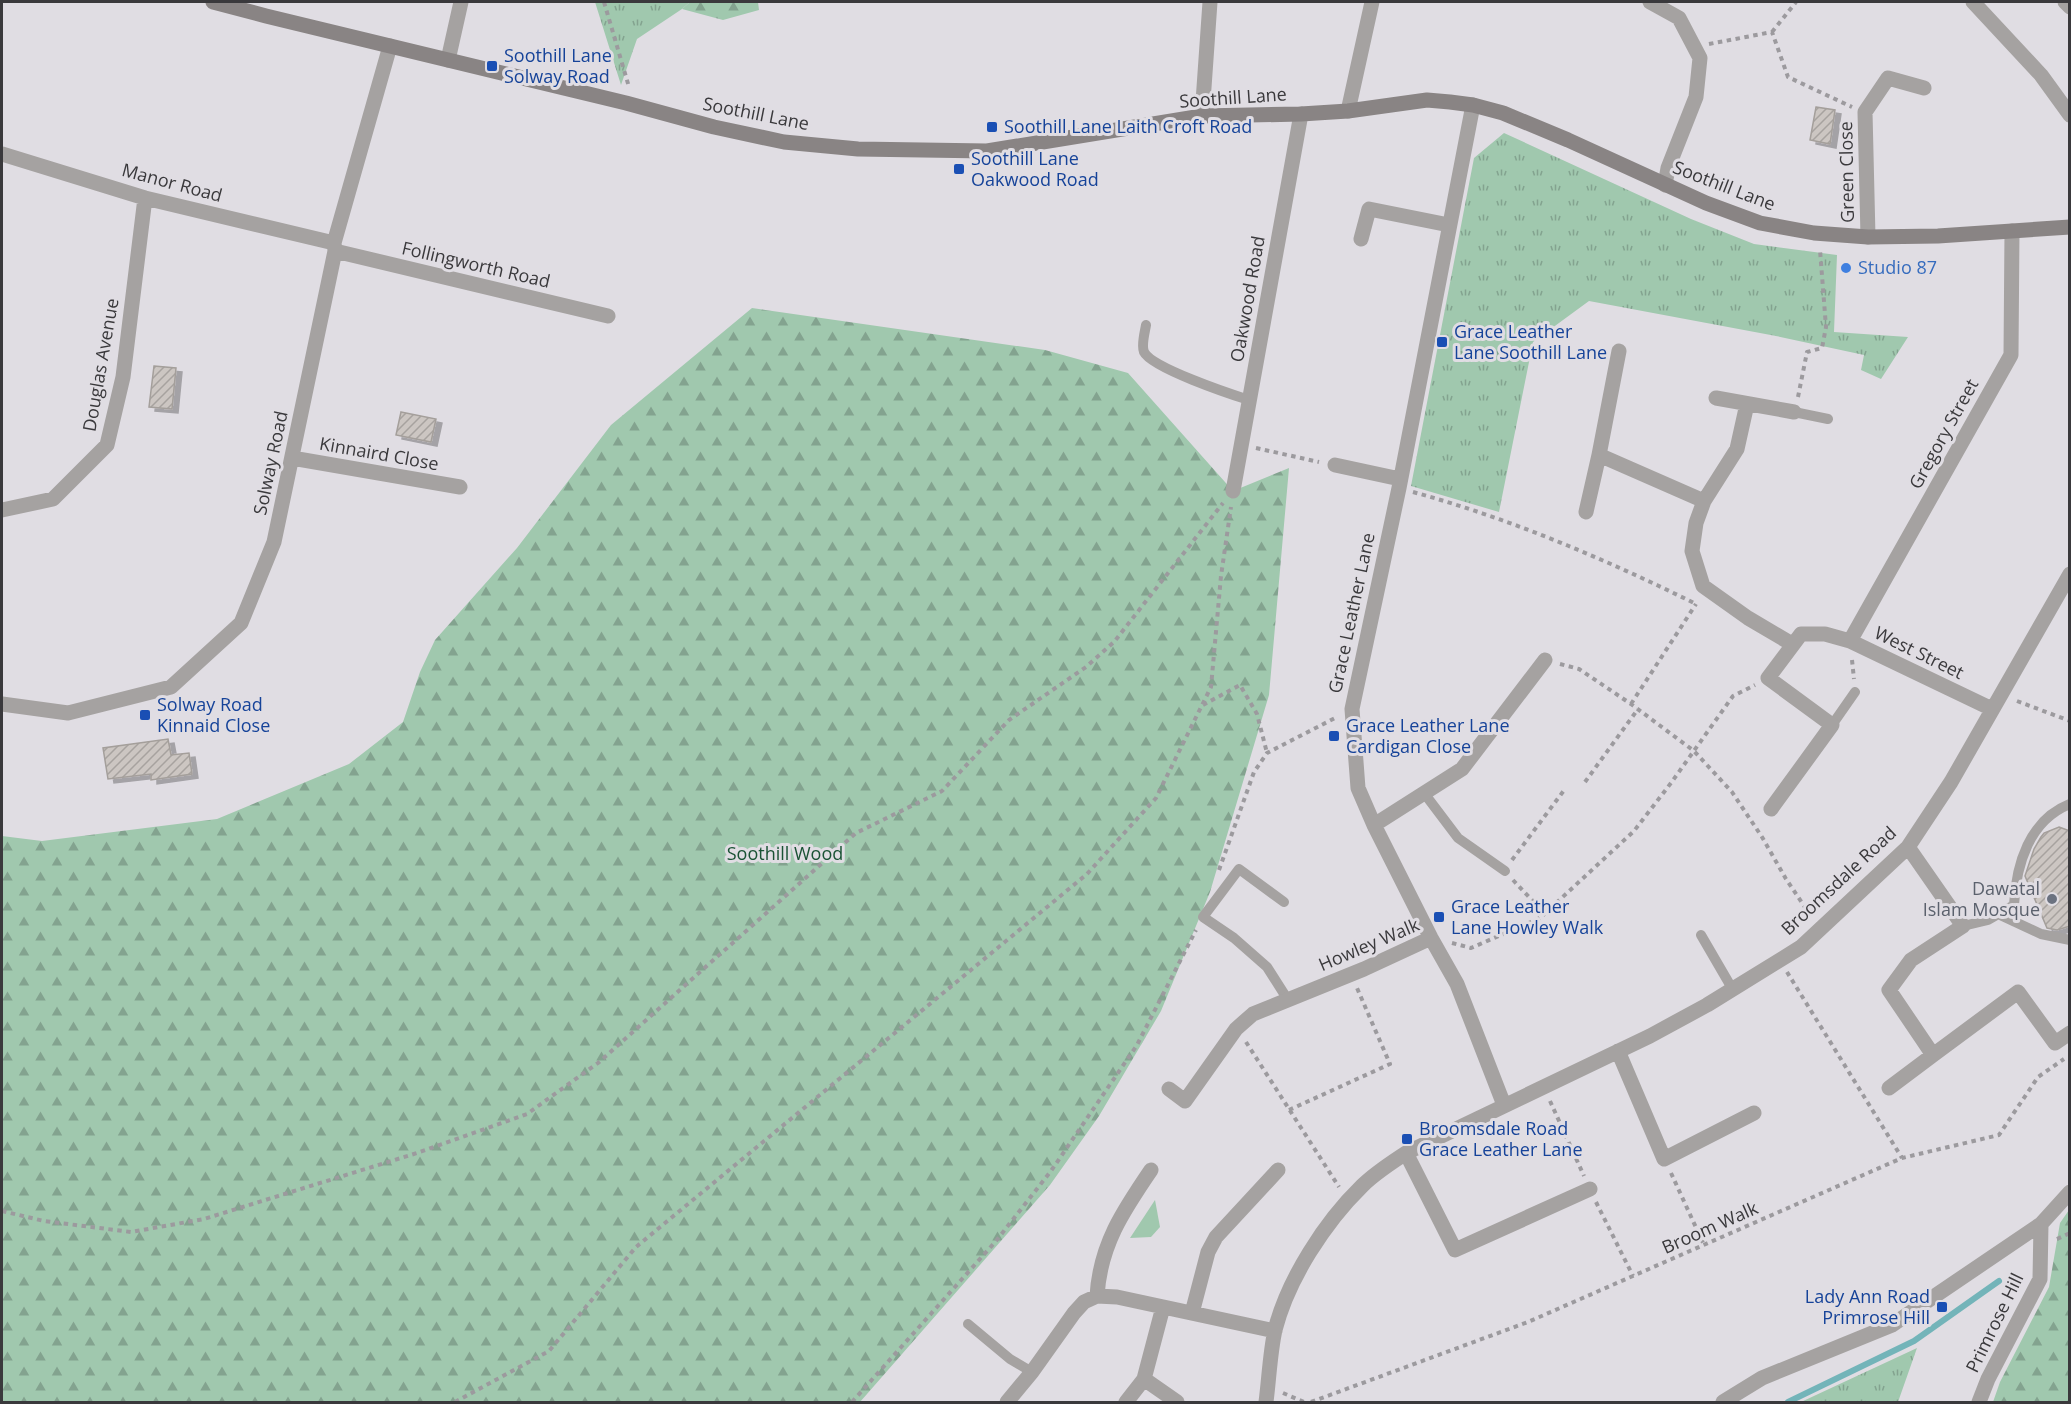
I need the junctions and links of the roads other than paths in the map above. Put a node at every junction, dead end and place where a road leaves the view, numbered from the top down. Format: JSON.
{"nodes":[{"id":1,"x":213,"y":2,"type":"edge"},
{"id":2,"x":461,"y":2,"type":"edge"},
{"id":3,"x":1210,"y":2,"type":"edge"},
{"id":4,"x":1372,"y":2,"type":"edge"},
{"id":5,"x":1650,"y":2,"type":"edge"},
{"id":6,"x":1973,"y":2,"type":"edge"},
{"id":7,"x":2065,"y":2,"type":"edge"},
{"id":8,"x":2070,"y":7,"type":"edge"},
{"id":9,"x":390,"y":46,"type":"junction"},
{"id":10,"x":447,"y":60,"type":"junction"},
{"id":11,"x":1924,"y":88,"type":"dead end"},
{"id":12,"x":1473,"y":105,"type":"junction"},
{"id":13,"x":1348,"y":111,"type":"junction"},
{"id":14,"x":1300,"y":114,"type":"junction"},
{"id":15,"x":2070,"y":115,"type":"edge"},
{"id":16,"x":1202,"y":116,"type":"junction"},
{"id":17,"x":2,"y":154,"type":"edge"},
{"id":18,"x":1665,"y":184,"type":"junction"},
{"id":19,"x":145,"y":198,"type":"junction"},
{"id":20,"x":1449,"y":225,"type":"junction"},
{"id":21,"x":2070,"y":227,"type":"edge"},
{"id":22,"x":2012,"y":231,"type":"junction"},
{"id":23,"x":1868,"y":237,"type":"junction"},
{"id":24,"x":1361,"y":239,"type":"dead end"},
{"id":25,"x":334,"y":247,"type":"junction"},
{"id":26,"x":608,"y":316,"type":"dead end"},
{"id":27,"x":1146,"y":324,"type":"dead end"},
{"id":28,"x":1619,"y":351,"type":"dead end"},
{"id":29,"x":1716,"y":398,"type":"dead end"},
{"id":30,"x":1249,"y":400,"type":"junction"},
{"id":31,"x":1748,"y":404,"type":"junction"},
{"id":32,"x":1794,"y":412,"type":"joint"},
{"id":33,"x":1828,"y":420,"type":"dead end"},
{"id":34,"x":1599,"y":455,"type":"junction"},
{"id":35,"x":292,"y":458,"type":"junction"},
{"id":36,"x":1335,"y":465,"type":"road end"},
{"id":37,"x":1399,"y":484,"type":"junction"},
{"id":38,"x":460,"y":487,"type":"dead end"},
{"id":39,"x":1233,"y":491,"type":"road end"},
{"id":40,"x":1704,"y":501,"type":"junction"},
{"id":41,"x":2,"y":510,"type":"edge"},
{"id":42,"x":1586,"y":512,"type":"dead end"},
{"id":43,"x":2070,"y":574,"type":"edge"},
{"id":44,"x":1850,"y":641,"type":"junction"},
{"id":45,"x":1792,"y":644,"type":"junction"},
{"id":46,"x":1545,"y":660,"type":"road end"},
{"id":47,"x":1855,"y":692,"type":"road end"},
{"id":48,"x":2,"y":704,"type":"edge"},
{"id":49,"x":1992,"y":709,"type":"junction"},
{"id":50,"x":1832,"y":725,"type":"junction"},
{"id":51,"x":1424,"y":793,"type":"junction"},
{"id":52,"x":2070,"y":804,"type":"edge"},
{"id":53,"x":1771,"y":809,"type":"dead end"},
{"id":54,"x":1374,"y":825,"type":"junction"},
{"id":55,"x":1908,"y":847,"type":"junction"},
{"id":56,"x":1505,"y":871,"type":"road end"},
{"id":57,"x":1284,"y":902,"type":"dead end"},
{"id":58,"x":1998,"y":914,"type":"junction"},
{"id":59,"x":1963,"y":926,"type":"junction"},
{"id":60,"x":1701,"y":935,"type":"dead end"},
{"id":61,"x":1431,"y":938,"type":"junction"},
{"id":62,"x":2070,"y":940,"type":"edge"},
{"id":63,"x":1733,"y":990,"type":"junction"},
{"id":64,"x":1288,"y":1000,"type":"junction"},
{"id":65,"x":2070,"y":1033,"type":"edge"},
{"id":66,"x":1618,"y":1051,"type":"junction"},
{"id":67,"x":1933,"y":1054,"type":"junction"},
{"id":68,"x":1889,"y":1088,"type":"dead end"},
{"id":69,"x":1169,"y":1089,"type":"dead end"},
{"id":70,"x":1504,"y":1105,"type":"junction"},
{"id":71,"x":1754,"y":1113,"type":"dead end"},
{"id":72,"x":1406,"y":1153,"type":"junction"},
{"id":73,"x":1151,"y":1170,"type":"dead end"},
{"id":74,"x":1278,"y":1170,"type":"dead end"},
{"id":75,"x":1590,"y":1189,"type":"dead end"},
{"id":76,"x":2070,"y":1192,"type":"edge"},
{"id":77,"x":2041,"y":1224,"type":"junction"},
{"id":78,"x":1097,"y":1296,"type":"junction"},
{"id":79,"x":1163,"y":1307,"type":"junction"},
{"id":80,"x":1192,"y":1313,"type":"junction"},
{"id":81,"x":968,"y":1324,"type":"dead end"},
{"id":82,"x":1275,"y":1331,"type":"junction"},
{"id":83,"x":1032,"y":1372,"type":"junction"},
{"id":84,"x":1144,"y":1379,"type":"junction"},
{"id":85,"x":1007,"y":1402,"type":"edge"},
{"id":86,"x":1126,"y":1402,"type":"edge"},
{"id":87,"x":1177,"y":1402,"type":"edge"},
{"id":88,"x":1266,"y":1402,"type":"edge"},
{"id":89,"x":1723,"y":1402,"type":"edge"},
{"id":90,"x":1979,"y":1402,"type":"edge"}],
"edges":[{"from":1,"to":9,"type":"main road","name":"Soothill Lane"},
{"from":2,"to":10,"type":"street"},
{"from":3,"to":16,"type":"street"},
{"from":4,"to":13,"type":"street"},
{"from":5,"to":18,"type":"street"},
{"from":6,"to":15,"type":"street"},
{"from":7,"to":8,"type":"street"},
{"from":9,"to":10,"type":"main road","name":"Soothill Lane"},
{"from":9,"to":25,"type":"street","name":"Solway Road"},
{"from":10,"to":16,"type":"main road","name":"Soothill Lane"},
{"from":11,"to":23,"type":"street","name":"Green Close"},
{"from":12,"to":13,"type":"main road","name":"Soothill Lane"},
{"from":12,"to":18,"type":"main road","name":"Soothill Lane"},
{"from":12,"to":20,"type":"street","name":"Grace Leather Lane"},
{"from":13,"to":14,"type":"main road","name":"Soothill Lane"},
{"from":14,"to":16,"type":"main road","name":"Soothill Lane"},
{"from":14,"to":30,"type":"street","name":"Oakwood Road"},
{"from":17,"to":19,"type":"street","name":"Manor Road"},
{"from":18,"to":23,"type":"main road","name":"Soothill Lane"},
{"from":19,"to":25,"type":"street","name":"Manor Road"},
{"from":19,"to":41,"type":"street","name":"Douglas Avenue"},
{"from":20,"to":24,"type":"street"},
{"from":20,"to":37,"type":"street","name":"Grace Leather Lane"},
{"from":21,"to":22,"type":"main road","name":"Soothill Lane"},
{"from":22,"to":23,"type":"main road","name":"Soothill Lane"},
{"from":22,"to":44,"type":"street","name":"Gregory Street"},
{"from":25,"to":26,"type":"street","name":"Follingworth Road"},
{"from":25,"to":35,"type":"street","name":"Solway Road"},
{"from":27,"to":30,"type":"lane"},
{"from":28,"to":34,"type":"street"},
{"from":29,"to":31,"type":"street"},
{"from":30,"to":39,"type":"street","name":"Oakwood Road"},
{"from":31,"to":32,"type":"street"},
{"from":31,"to":40,"type":"street"},
{"from":32,"to":33,"type":"lane"},
{"from":34,"to":40,"type":"street"},
{"from":34,"to":42,"type":"street"},
{"from":35,"to":38,"type":"street","name":"Kinnaird Close"},
{"from":35,"to":48,"type":"street","name":"Solway Road"},
{"from":36,"to":37,"type":"street"},
{"from":37,"to":54,"type":"street","name":"Grace Leather Lane"},
{"from":40,"to":45,"type":"street"},
{"from":43,"to":49,"type":"street","name":"Broomsdale Road"},
{"from":44,"to":45,"type":"street","name":"West Street"},
{"from":44,"to":49,"type":"street","name":"West Street"},
{"from":45,"to":50,"type":"street"},
{"from":46,"to":51,"type":"street"},
{"from":47,"to":50,"type":"lane"},
{"from":49,"to":55,"type":"street","name":"Broomsdale Road"},
{"from":50,"to":53,"type":"street"},
{"from":51,"to":54,"type":"street"},
{"from":51,"to":56,"type":"lane"},
{"from":52,"to":58,"type":"lane"},
{"from":54,"to":61,"type":"street","name":"Grace Leather Lane"},
{"from":55,"to":59,"type":"street"},
{"from":55,"to":63,"type":"street","name":"Broomsdale Road"},
{"from":57,"to":64,"type":"lane"},
{"from":58,"to":59,"type":"lane"},
{"from":58,"to":62,"type":"lane"},
{"from":59,"to":67,"type":"street"},
{"from":60,"to":63,"type":"lane"},
{"from":61,"to":64,"type":"street","name":"Howley Walk"},
{"from":61,"to":70,"type":"street","name":"Grace Leather Lane"},
{"from":63,"to":66,"type":"street","name":"Broomsdale Road"},
{"from":64,"to":69,"type":"street","name":"Howley Walk"},
{"from":65,"to":67,"type":"street"},
{"from":66,"to":70,"type":"street","name":"Broomsdale Road"},
{"from":66,"to":71,"type":"street"},
{"from":67,"to":68,"type":"street"},
{"from":70,"to":72,"type":"street","name":"Broomsdale Road"},
{"from":72,"to":75,"type":"street"},
{"from":72,"to":82,"type":"street","name":"Broomsdale Road"},
{"from":73,"to":78,"type":"street"},
{"from":74,"to":80,"type":"street"},
{"from":76,"to":77,"type":"street"},
{"from":77,"to":89,"type":"street"},
{"from":77,"to":90,"type":"street","name":"Primrose Hill"},
{"from":78,"to":79,"type":"street"},
{"from":78,"to":83,"type":"street"},
{"from":79,"to":80,"type":"street"},
{"from":79,"to":84,"type":"street"},
{"from":80,"to":82,"type":"street"},
{"from":81,"to":83,"type":"lane"},
{"from":82,"to":88,"type":"street","name":"Broomsdale Road"},
{"from":83,"to":85,"type":"street"},
{"from":84,"to":86,"type":"street"},
{"from":84,"to":87,"type":"street"}]}
